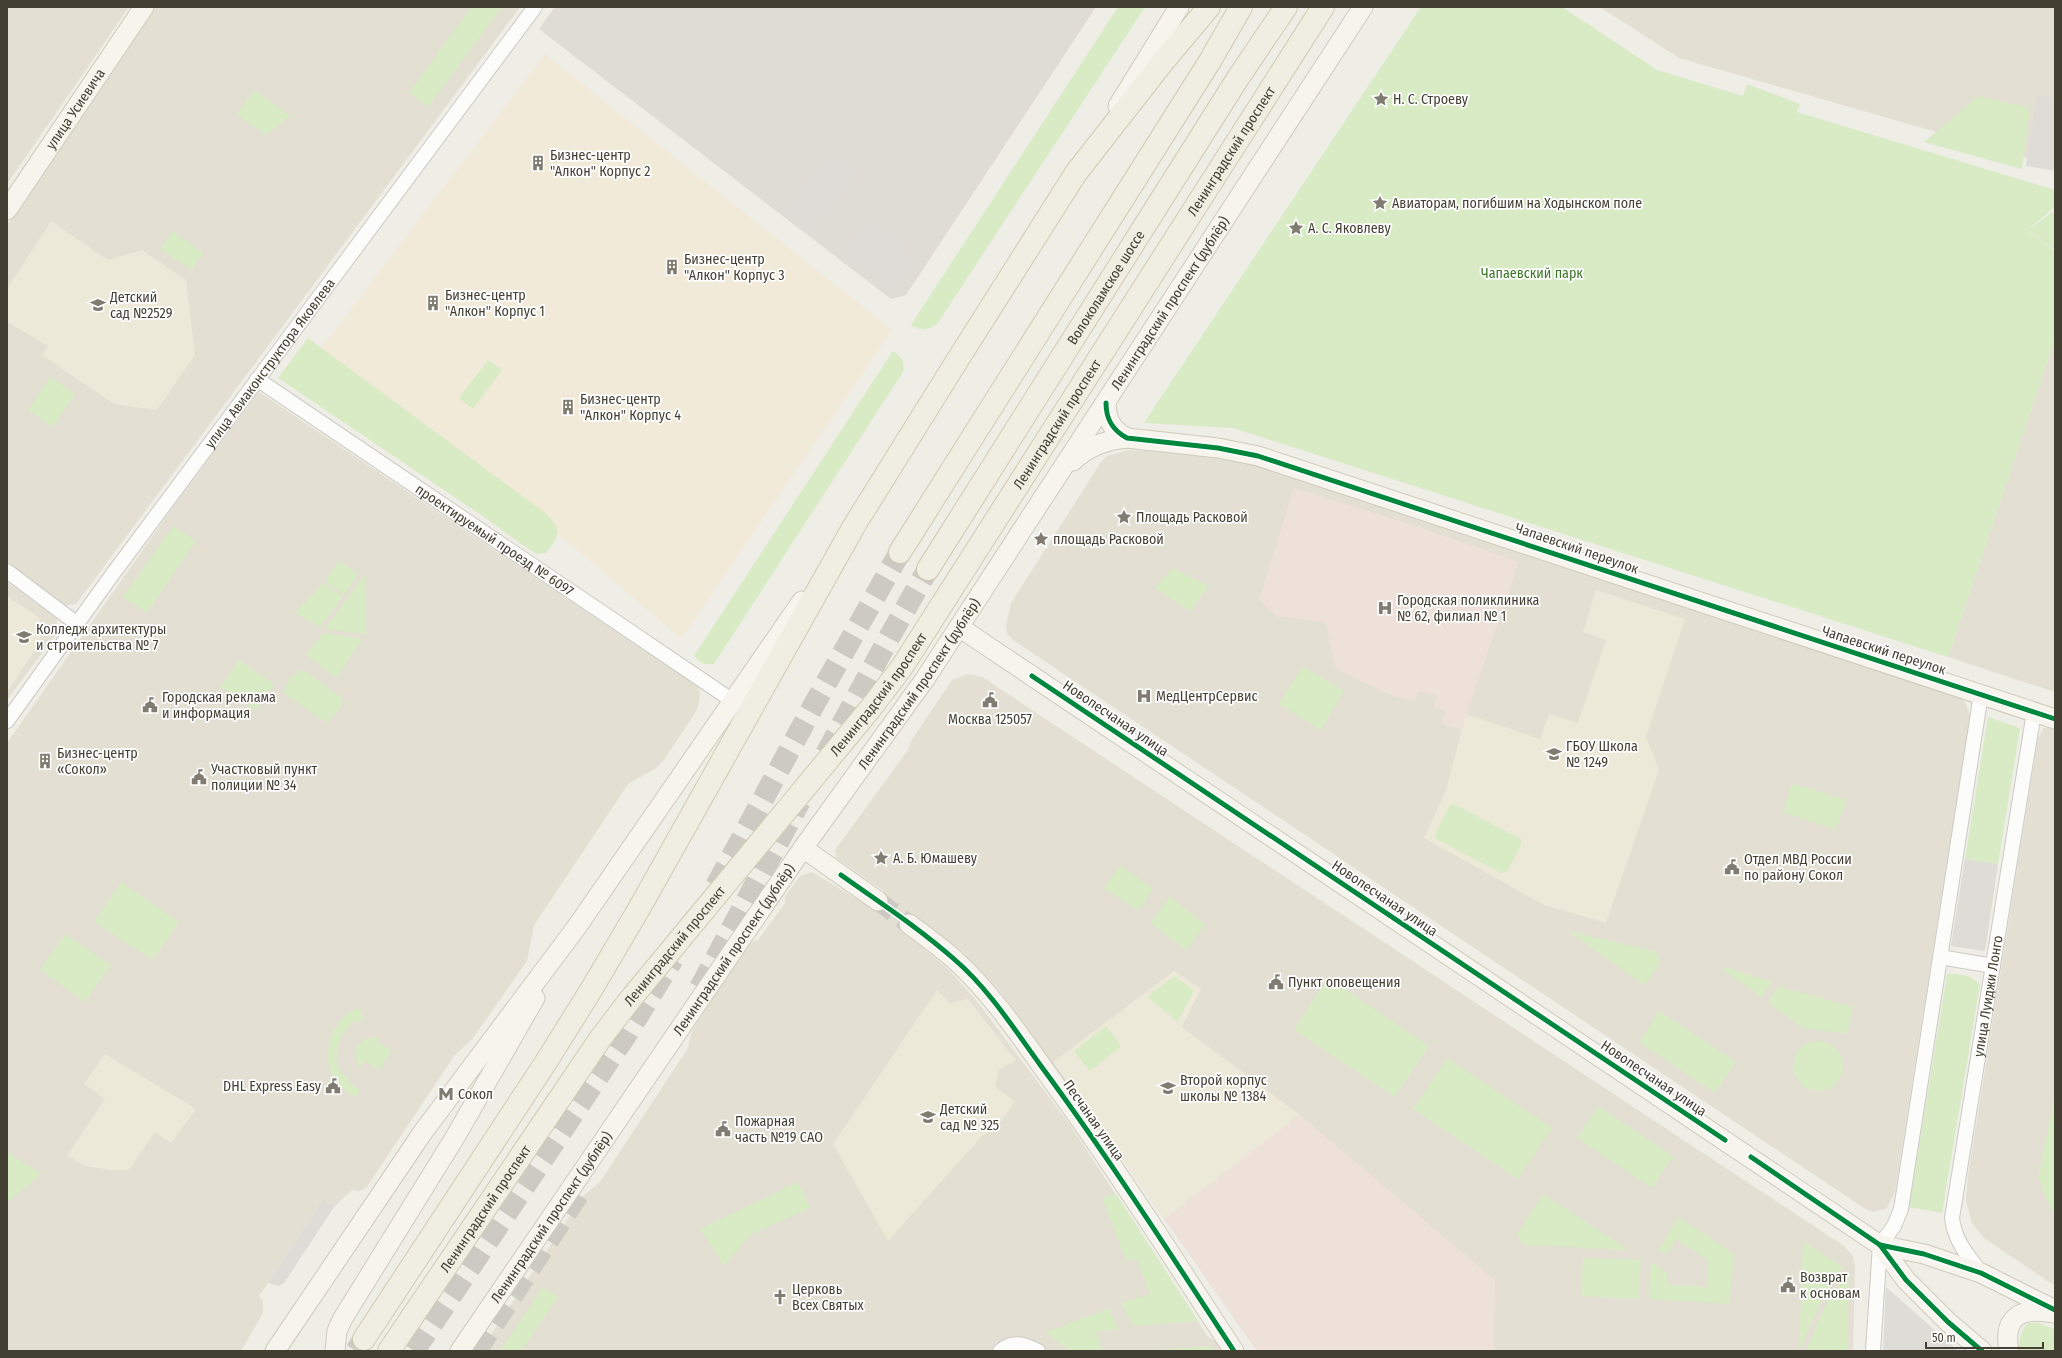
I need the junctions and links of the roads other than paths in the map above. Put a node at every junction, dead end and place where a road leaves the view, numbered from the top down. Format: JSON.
{"nodes":[{"id":1,"x":144,"y":7,"type":"edge"},
{"id":2,"x":535,"y":7,"type":"edge"},
{"id":3,"x":1179,"y":7,"type":"edge"},
{"id":4,"x":1209,"y":7,"type":"edge"},
{"id":5,"x":1241,"y":7,"type":"edge"},
{"id":6,"x":1286,"y":7,"type":"edge"},
{"id":7,"x":1323,"y":7,"type":"edge"},
{"id":8,"x":1363,"y":7,"type":"edge"},
{"id":9,"x":1076,"y":173,"type":"junction"},
{"id":10,"x":7,"y":210,"type":"edge"},
{"id":11,"x":258,"y":379,"type":"junction"},
{"id":12,"x":1106,"y":403,"type":"junction"},
{"id":13,"x":1127,"y":438,"type":"junction"},
{"id":14,"x":1056,"y":479,"type":"junction"},
{"id":15,"x":854,"y":526,"type":"junction"},
{"id":16,"x":900,"y":552,"type":"tunnel mouth"},
{"id":17,"x":928,"y":569,"type":"tunnel mouth"},
{"id":18,"x":7,"y":572,"type":"edge"},
{"id":19,"x":76,"y":623,"type":"junction"},
{"id":20,"x":959,"y":627,"type":"junction"},
{"id":21,"x":1981,"y":694,"type":"junction"},
{"id":22,"x":733,"y":701,"type":"junction"},
{"id":23,"x":2034,"y":712,"type":"junction"},
{"id":24,"x":2055,"y":719,"type":"edge"},
{"id":25,"x":7,"y":721,"type":"edge"},
{"id":26,"x":804,"y":848,"type":"junction"},
{"id":27,"x":878,"y":901,"type":"tunnel mouth"},
{"id":28,"x":909,"y":924,"type":"tunnel mouth"},
{"id":29,"x":576,"y":928,"type":"junction"},
{"id":30,"x":1940,"y":957,"type":"junction"},
{"id":31,"x":1993,"y":966,"type":"junction"},
{"id":32,"x":1880,"y":1244,"type":"junction"},
{"id":33,"x":1981,"y":1273,"type":"junction"},
{"id":34,"x":2055,"y":1312,"type":"edge"},
{"id":35,"x":474,"y":1330,"type":"junction"},
{"id":36,"x":364,"y":1339,"type":"tunnel mouth"},
{"id":37,"x":275,"y":1351,"type":"edge"},
{"id":38,"x":335,"y":1351,"type":"edge"},
{"id":39,"x":390,"y":1351,"type":"edge"},
{"id":40,"x":454,"y":1351,"type":"edge"},
{"id":41,"x":460,"y":1351,"type":"edge"},
{"id":42,"x":1000,"y":1351,"type":"edge"},
{"id":43,"x":1038,"y":1351,"type":"edge"},
{"id":44,"x":1234,"y":1351,"type":"edge"},
{"id":45,"x":1873,"y":1351,"type":"edge"},
{"id":46,"x":1982,"y":1351,"type":"edge"},
{"id":47,"x":2009,"y":1351,"type":"edge"}],
"edges":[{"from":1,"to":10,"type":"main road","name":"улица Усиевича"},
{"from":2,"to":11,"type":"street","name":"улица Авиаконструктора Яковлева"},
{"from":3,"to":9,"type":"main road"},
{"from":4,"to":9,"type":"main road","name":"Ленинградский проспект"},
{"from":5,"to":16,"type":"main road"},
{"from":6,"to":17,"type":"main road","name":"Волоколамское шоссе"},
{"from":7,"to":39,"type":"main road","name":"Ленинградский проспект"},
{"from":8,"to":12,"type":"main road","name":"Ленинградский проспект (дублёр)"},
{"from":9,"to":15,"type":"main road","name":"Ленинградский проспект"},
{"from":11,"to":19,"type":"street","name":"улица Авиаконструктора Яковлева"},
{"from":11,"to":22,"type":"street","name":"проектируемый проезд № 6097"},
{"from":12,"to":13,"type":"main road"},
{"from":12,"to":14,"type":"main road","name":"Ленинградский проспект (дублёр)"},
{"from":13,"to":14,"type":"main road","name":"Чапаевский переулок"},
{"from":13,"to":21,"type":"main road","name":"Чапаевский переулок"},
{"from":14,"to":20,"type":"main road","name":"Ленинградский проспект (дублёр)"},
{"from":15,"to":22,"type":"main road"},
{"from":15,"to":36,"type":"main road","name":"Ленинградский проспект"},
{"from":18,"to":19,"type":"street"},
{"from":19,"to":25,"type":"street","name":"улица Авиаконструктора Яковлева"},
{"from":20,"to":26,"type":"main road","name":"Ленинградский проспект (дублёр)"},
{"from":20,"to":32,"type":"main road","name":"Новопесчаная улица"},
{"from":21,"to":23,"type":"main road","name":"Чапаевский переулок"},
{"from":21,"to":30,"type":"street"},
{"from":22,"to":29,"type":"main road"},
{"from":23,"to":24,"type":"main road","name":"Чапаевский переулок"},
{"from":23,"to":31,"type":"street","name":"улица Луиджи Лонго"},
{"from":26,"to":27,"type":"main road"},
{"from":26,"to":35,"type":"main road","name":"Ленинградский проспект (дублёр)"},
{"from":28,"to":44,"type":"main road","name":"Песчаная улица"},
{"from":29,"to":37,"type":"main road"},
{"from":29,"to":38,"type":"main road"},
{"from":30,"to":31,"type":"street"},
{"from":30,"to":32,"type":"street"},
{"from":31,"to":33,"type":"street","name":"улица Луиджи Лонго"},
{"from":32,"to":33,"type":"main road","name":"Новопесчаная улица"},
{"from":32,"to":45,"type":"street"},
{"from":32,"to":46,"type":"main road","name":"Новопесчаная улица"},
{"from":33,"to":34,"type":"main road","name":"Новопесчаная улица"},
{"from":34,"to":47,"type":"main road"},
{"from":35,"to":40,"type":"main road"},
{"from":35,"to":41,"type":"main road","name":"Ленинградский проспект (дублёр)"},
{"from":42,"to":43,"type":"street"}]}
